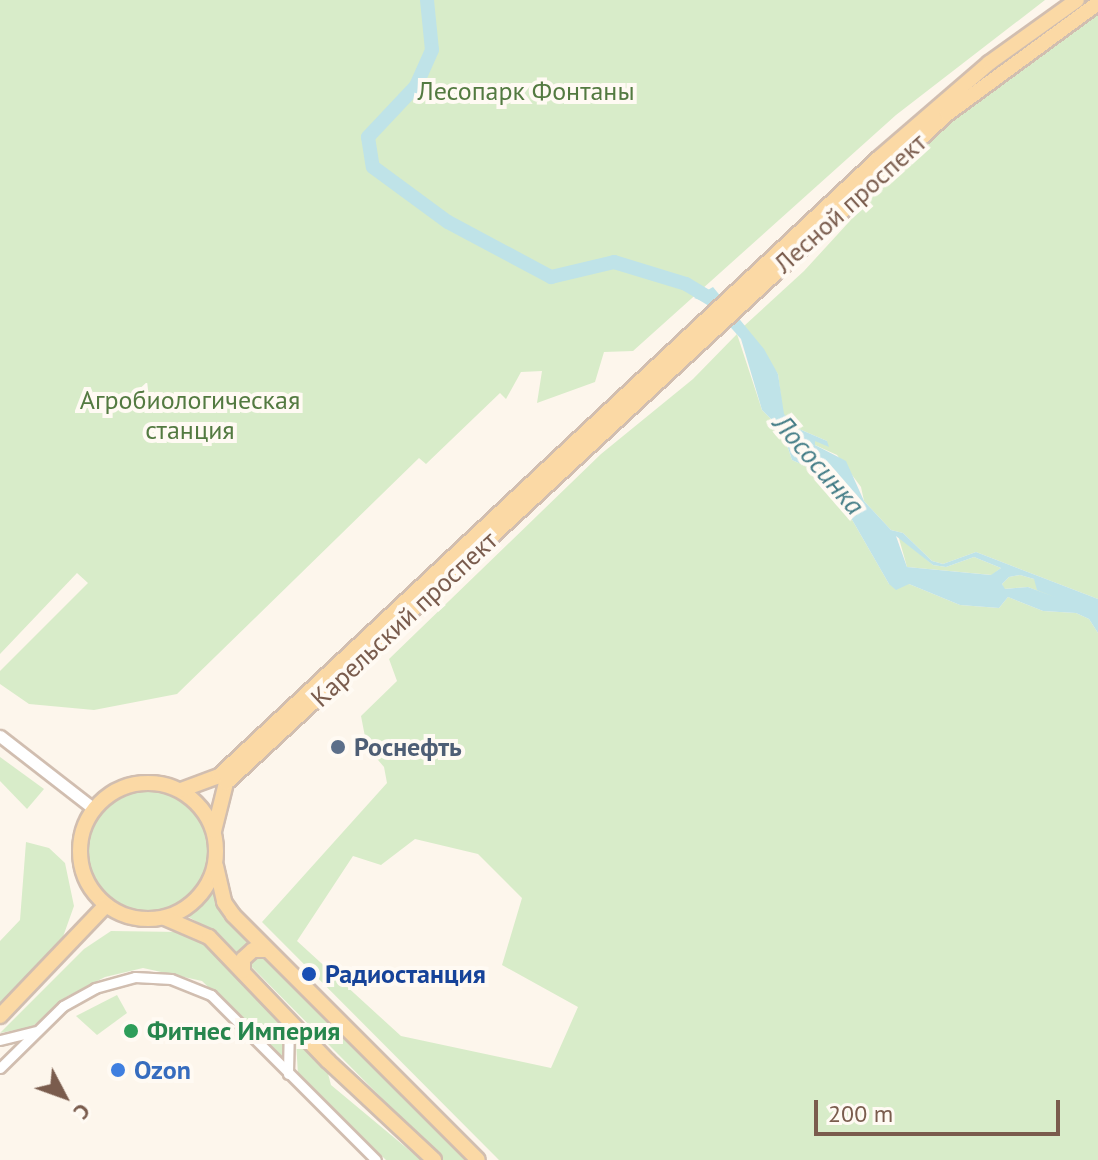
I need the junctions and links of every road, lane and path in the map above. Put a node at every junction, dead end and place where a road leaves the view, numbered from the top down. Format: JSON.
{"nodes":[{"id":1,"x":1077,"y":0,"type":"edge"},
{"id":2,"x":1098,"y":3,"type":"edge"},
{"id":3,"x":812,"y":228,"type":"junction"},
{"id":4,"x":611,"y":416,"type":"joint"},
{"id":5,"x":442,"y":576,"type":"junction"},
{"id":6,"x":0,"y":736,"type":"edge"},
{"id":7,"x":181,"y":790,"type":"junction"},
{"id":8,"x":94,"y":809,"type":"junction"},
{"id":9,"x":214,"y":831,"type":"junction"},
{"id":10,"x":216,"y":865,"type":"junction"},
{"id":11,"x":106,"y":905,"type":"junction"},
{"id":12,"x":165,"y":918,"type":"junction"},
{"id":13,"x":267,"y":950,"type":"junction"},
{"id":14,"x":243,"y":971,"type":"junction"},
{"id":15,"x":0,"y":1016,"type":"edge"},
{"id":16,"x":289,"y":1020,"type":"junction"},
{"id":17,"x":39,"y":1030,"type":"junction"},
{"id":18,"x":0,"y":1040,"type":"edge"},
{"id":19,"x":0,"y":1068,"type":"edge"},
{"id":20,"x":288,"y":1074,"type":"junction"},
{"id":21,"x":464,"y":1154,"type":"edge"},
{"id":22,"x":376,"y":1160,"type":"edge"},
{"id":23,"x":434,"y":1160,"type":"edge"},
{"id":24,"x":478,"y":1160,"type":"edge"}],
"edges":[{"from":1,"to":3,"type":"main road","name":"Лесной проспект"},
{"from":2,"to":3,"type":"main road","name":"Лесной проспект"},
{"from":3,"to":4,"type":"main road","name":"Лесной проспект"},
{"from":4,"to":5,"type":"main road","name":"Карельский проспект"},
{"from":5,"to":7,"type":"main road","name":"Карельский проспект"},
{"from":5,"to":9,"type":"main road","name":"Карельский проспект"},
{"from":6,"to":8,"type":"street"},
{"from":7,"to":8,"type":"main road"},
{"from":7,"to":9,"type":"main road"},
{"from":8,"to":11,"type":"main road"},
{"from":9,"to":10,"type":"main road"},
{"from":10,"to":12,"type":"main road"},
{"from":10,"to":13,"type":"main road"},
{"from":11,"to":12,"type":"main road"},
{"from":11,"to":15,"type":"main road"},
{"from":12,"to":14,"type":"main road"},
{"from":13,"to":14,"type":"main road"},
{"from":13,"to":21,"type":"main road"},
{"from":14,"to":16,"type":"main road"},
{"from":16,"to":20,"type":"street"},
{"from":16,"to":23,"type":"main road"},
{"from":17,"to":18,"type":"street"},
{"from":17,"to":19,"type":"street"},
{"from":17,"to":20,"type":"street"},
{"from":20,"to":22,"type":"street"},
{"from":21,"to":24,"type":"main road"}]}
